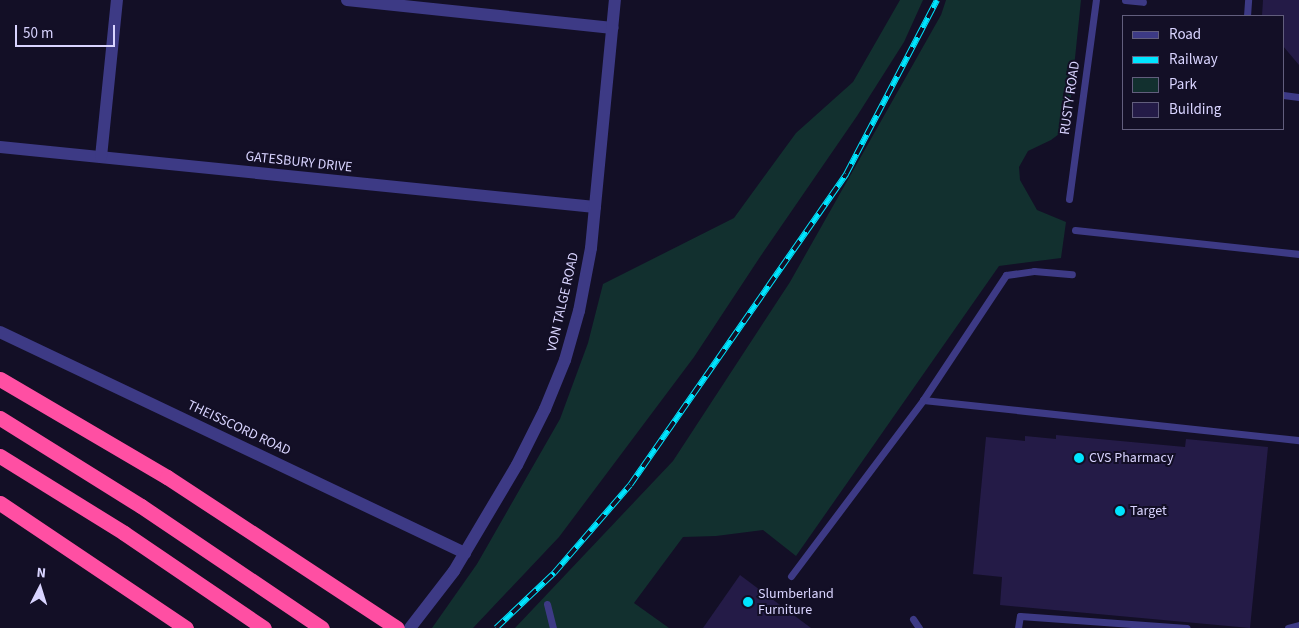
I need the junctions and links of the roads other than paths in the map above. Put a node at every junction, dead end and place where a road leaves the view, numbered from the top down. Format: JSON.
{"nodes":[{"id":1,"x":116,"y":0,"type":"edge"},
{"id":2,"x":347,"y":0,"type":"edge"},
{"id":3,"x":615,"y":0,"type":"edge"},
{"id":4,"x":1096,"y":0,"type":"edge"},
{"id":5,"x":1125,"y":0,"type":"edge"},
{"id":6,"x":1248,"y":0,"type":"edge"},
{"id":7,"x":1143,"y":2,"type":"dead end"},
{"id":8,"x":1246,"y":15,"type":"edge"},
{"id":9,"x":613,"y":28,"type":"junction"},
{"id":10,"x":1284,"y":95,"type":"edge"},
{"id":11,"x":1299,"y":97,"type":"edge"},
{"id":12,"x":0,"y":147,"type":"edge"},
{"id":13,"x":101,"y":157,"type":"junction"},
{"id":14,"x":1069,"y":199,"type":"dead end"},
{"id":15,"x":595,"y":208,"type":"junction"},
{"id":16,"x":1075,"y":230,"type":"dead end"},
{"id":17,"x":1299,"y":254,"type":"edge"},
{"id":18,"x":1072,"y":274,"type":"dead end"},
{"id":19,"x":0,"y":332,"type":"edge"},
{"id":20,"x":0,"y":378,"type":"edge"},
{"id":21,"x":923,"y":400,"type":"junction"},
{"id":22,"x":0,"y":418,"type":"edge"},
{"id":23,"x":1299,"y":440,"type":"edge"},
{"id":24,"x":0,"y":456,"type":"edge"},
{"id":25,"x":0,"y":503,"type":"edge"},
{"id":26,"x":465,"y":553,"type":"junction"},
{"id":27,"x":791,"y":576,"type":"dead end"},
{"id":28,"x":547,"y":604,"type":"dead end"},
{"id":29,"x":913,"y":619,"type":"dead end"},
{"id":30,"x":1299,"y":625,"type":"edge"},
{"id":31,"x":319,"y":626,"type":"edge"},
{"id":32,"x":186,"y":628,"type":"edge"},
{"id":33,"x":264,"y":628,"type":"edge"},
{"id":34,"x":397,"y":628,"type":"edge"},
{"id":35,"x":410,"y":628,"type":"edge"},
{"id":36,"x":553,"y":628,"type":"edge"},
{"id":37,"x":919,"y":628,"type":"edge"},
{"id":38,"x":1018,"y":628,"type":"edge"},
{"id":39,"x":1188,"y":628,"type":"edge"},
{"id":40,"x":1288,"y":628,"type":"edge"}],
"edges":[{"from":1,"to":13,"type":"street"},
{"from":2,"to":9,"type":"street"},
{"from":3,"to":9,"type":"street","name":"VON TALGE ROAD"},
{"from":4,"to":14,"type":"lane","name":"RUSTY ROAD"},
{"from":5,"to":7,"type":"lane"},
{"from":6,"to":8,"type":"lane"},
{"from":9,"to":15,"type":"street","name":"VON TALGE ROAD"},
{"from":10,"to":11,"type":"lane"},
{"from":12,"to":13,"type":"street","name":"GATESBURY DRIVE"},
{"from":13,"to":15,"type":"street","name":"GATESBURY DRIVE"},
{"from":15,"to":26,"type":"street","name":"VON TALGE ROAD"},
{"from":16,"to":17,"type":"lane"},
{"from":18,"to":21,"type":"lane"},
{"from":19,"to":26,"type":"street","name":"THEISSCORD ROAD"},
{"from":20,"to":34,"type":"highway"},
{"from":21,"to":23,"type":"lane"},
{"from":21,"to":27,"type":"lane"},
{"from":22,"to":31,"type":"highway"},
{"from":24,"to":33,"type":"highway"},
{"from":25,"to":32,"type":"highway"},
{"from":26,"to":35,"type":"street","name":"VON TALGE ROAD"},
{"from":28,"to":36,"type":"lane"},
{"from":29,"to":37,"type":"lane"},
{"from":30,"to":40,"type":"lane"},
{"from":38,"to":39,"type":"lane"}]}
